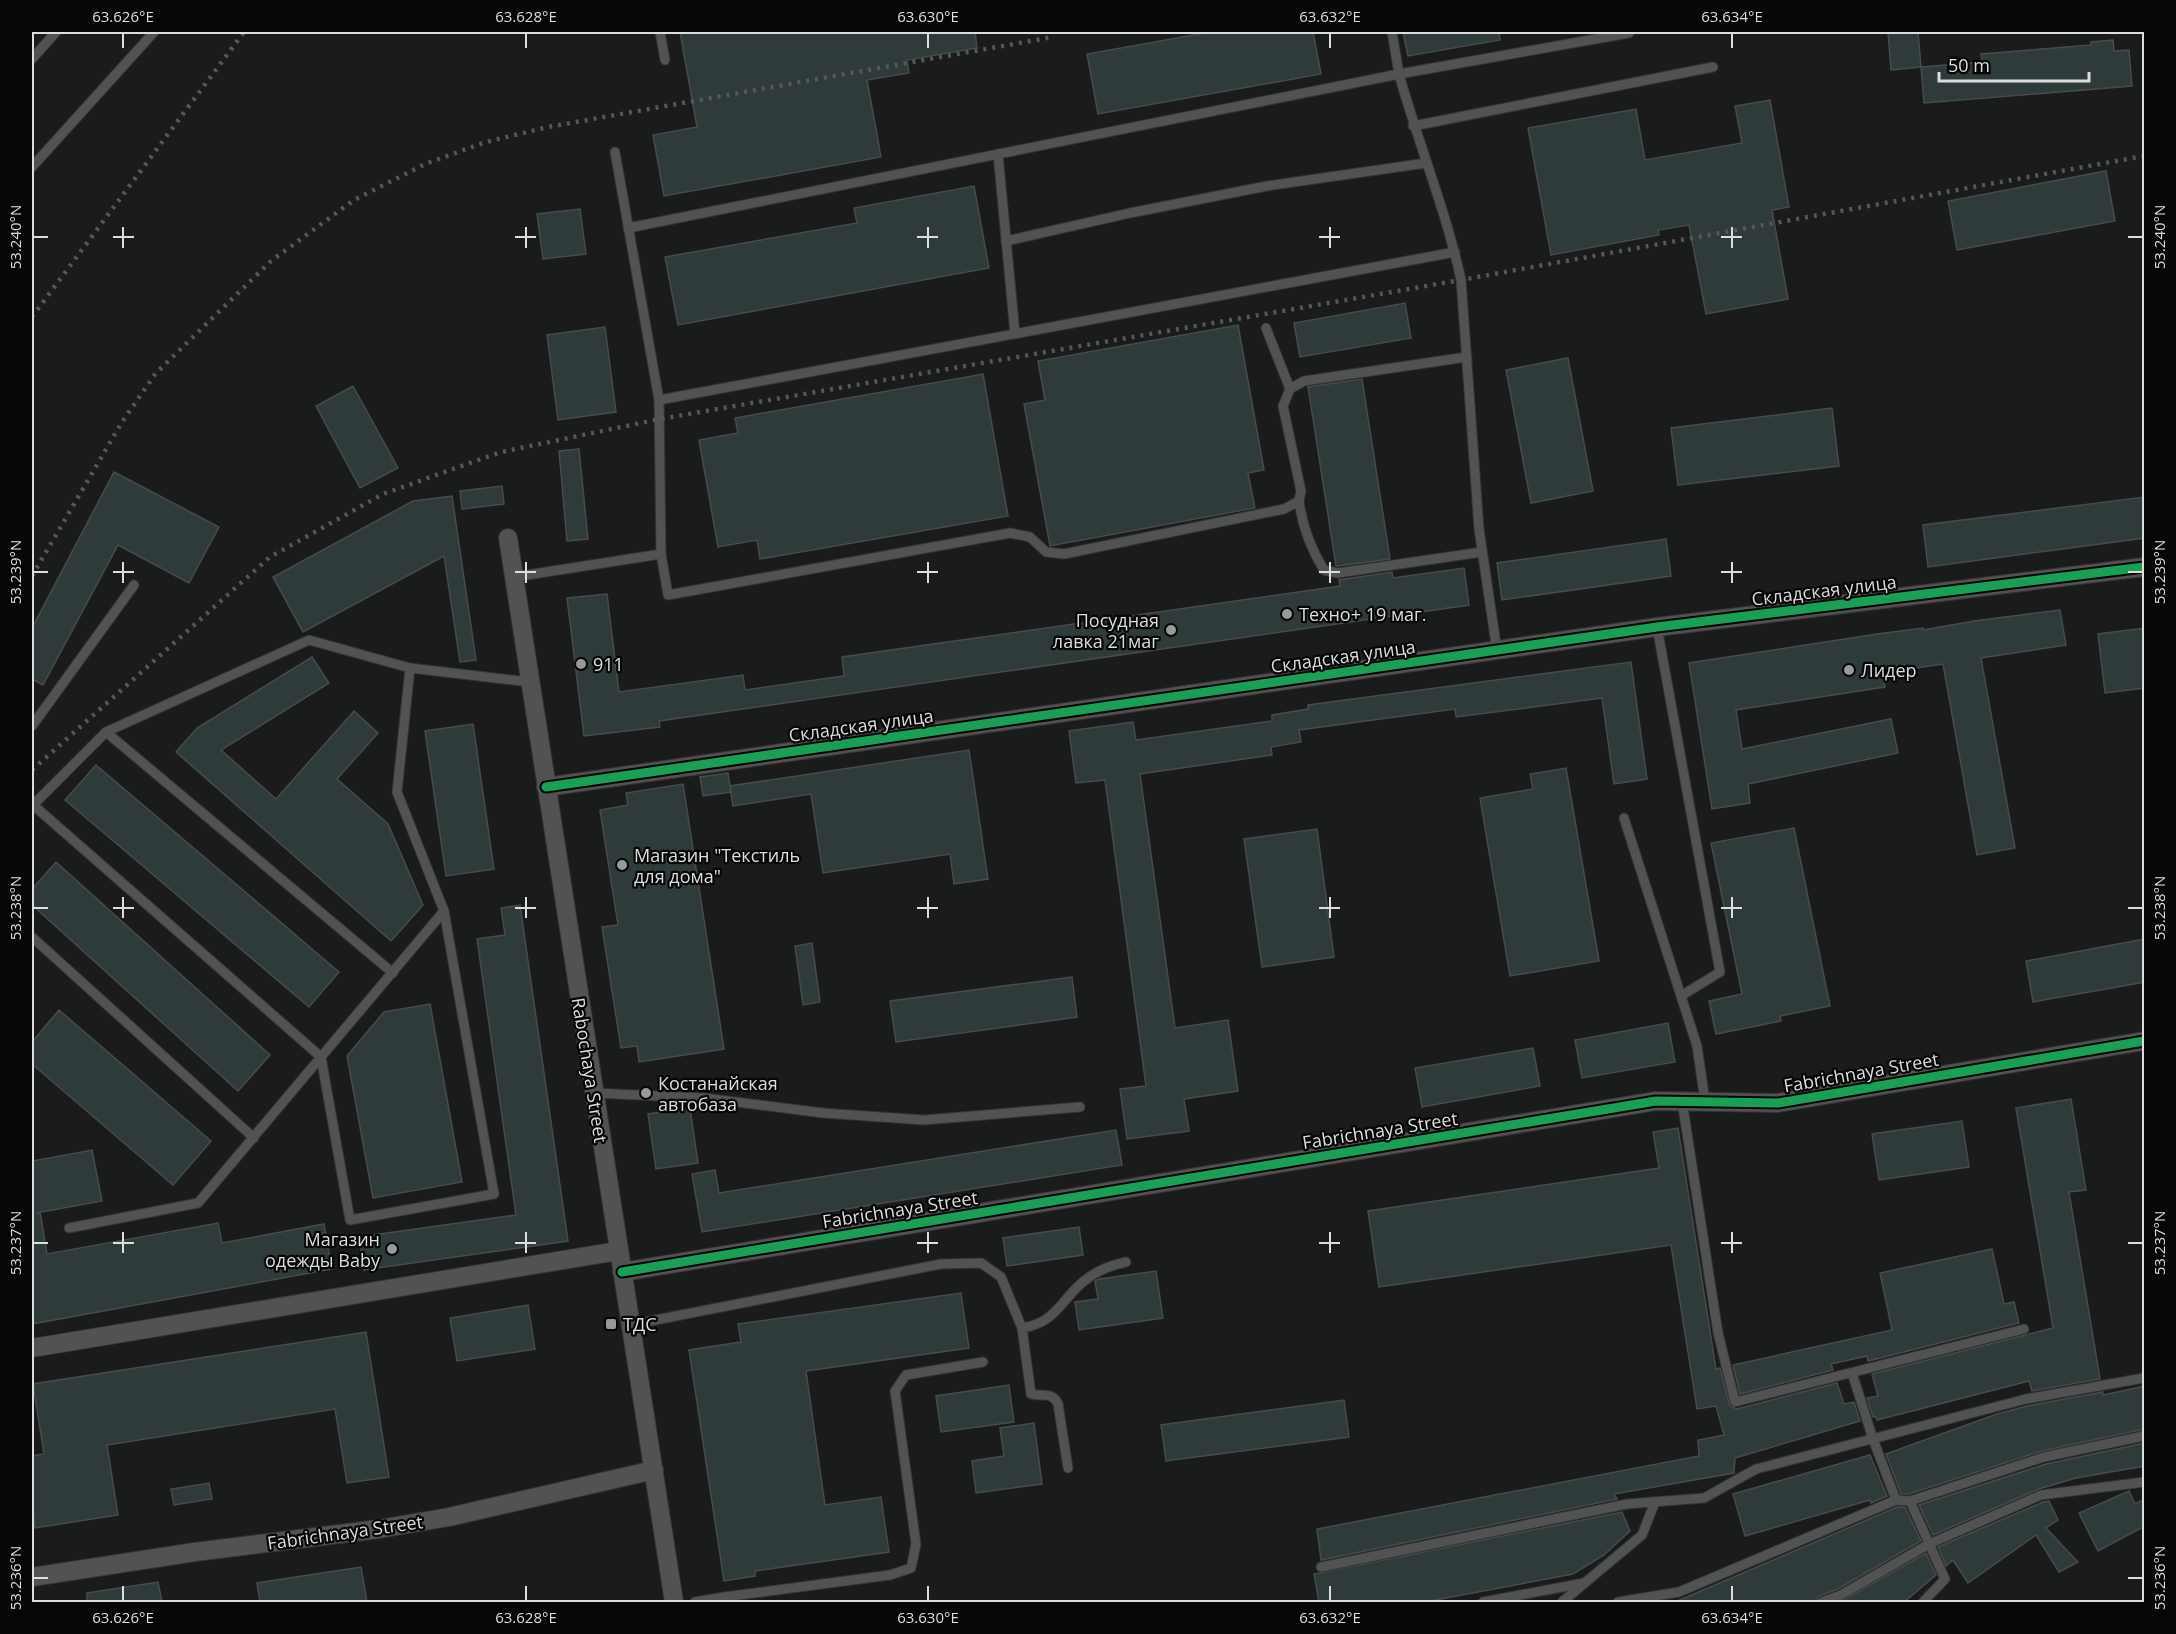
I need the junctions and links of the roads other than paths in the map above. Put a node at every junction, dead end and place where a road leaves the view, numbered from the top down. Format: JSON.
{"nodes":[{"id":1,"x":56,"y":32,"type":"edge"},
{"id":2,"x":154,"y":32,"type":"edge"},
{"id":3,"x":660,"y":32,"type":"edge"},
{"id":4,"x":1392,"y":32,"type":"edge"},
{"id":5,"x":1629,"y":33,"type":"edge"},
{"id":6,"x":32,"y":59,"type":"edge"},
{"id":7,"x":665,"y":60,"type":"dead end"},
{"id":8,"x":1713,"y":67,"type":"dead end"},
{"id":9,"x":1399,"y":74,"type":"junction"},
{"id":10,"x":1413,"y":126,"type":"junction"},
{"id":11,"x":615,"y":152,"type":"dead end"},
{"id":12,"x":998,"y":154,"type":"junction"},
{"id":13,"x":1426,"y":163,"type":"junction"},
{"id":14,"x":32,"y":167,"type":"edge"},
{"id":15,"x":628,"y":228,"type":"junction"},
{"id":16,"x":1006,"y":241,"type":"junction"},
{"id":17,"x":1455,"y":252,"type":"junction"},
{"id":18,"x":1266,"y":328,"type":"dead end"},
{"id":19,"x":1016,"y":334,"type":"junction"},
{"id":20,"x":1467,"y":357,"type":"junction"},
{"id":21,"x":1290,"y":389,"type":"junction"},
{"id":22,"x":659,"y":400,"type":"junction"},
{"id":23,"x":1299,"y":501,"type":"junction"},
{"id":24,"x":508,"y":538,"type":"dead end"},
{"id":25,"x":1482,"y":552,"type":"junction"},
{"id":26,"x":662,"y":554,"type":"junction"},
{"id":27,"x":2145,"y":567,"type":"edge"},
{"id":28,"x":514,"y":578,"type":"junction"},
{"id":29,"x":134,"y":585,"type":"dead end"},
{"id":30,"x":1657,"y":627,"type":"junction"},
{"id":31,"x":1497,"y":651,"type":"junction"},
{"id":32,"x":410,"y":668,"type":"junction"},
{"id":33,"x":530,"y":682,"type":"junction"},
{"id":34,"x":33,"y":720,"type":"edge"},
{"id":35,"x":106,"y":732,"type":"junction"},
{"id":36,"x":546,"y":787,"type":"junction"},
{"id":37,"x":32,"y":805,"type":"edge"},
{"id":38,"x":1624,"y":818,"type":"dead end"},
{"id":39,"x":444,"y":911,"type":"junction"},
{"id":40,"x":32,"y":937,"type":"edge"},
{"id":41,"x":393,"y":973,"type":"junction"},
{"id":42,"x":1681,"y":996,"type":"junction"},
{"id":43,"x":2145,"y":1041,"type":"edge"},
{"id":44,"x":321,"y":1057,"type":"junction"},
{"id":45,"x":594,"y":1093,"type":"junction"},
{"id":46,"x":1682,"y":1101,"type":"junction"},
{"id":47,"x":1705,"y":1101,"type":"junction"},
{"id":48,"x":1080,"y":1107,"type":"dead end"},
{"id":49,"x":254,"y":1138,"type":"junction"},
{"id":50,"x":69,"y":1228,"type":"dead end"},
{"id":51,"x":618,"y":1251,"type":"junction"},
{"id":52,"x":1126,"y":1262,"type":"dead end"},
{"id":53,"x":622,"y":1272,"type":"junction"},
{"id":54,"x":630,"y":1325,"type":"junction"},
{"id":55,"x":1022,"y":1328,"type":"junction"},
{"id":56,"x":2024,"y":1329,"type":"dead end"},
{"id":57,"x":32,"y":1348,"type":"edge"},
{"id":58,"x":984,"y":1362,"type":"dead end"},
{"id":59,"x":1852,"y":1373,"type":"junction"},
{"id":60,"x":2145,"y":1378,"type":"edge"},
{"id":61,"x":2145,"y":1436,"type":"edge"},
{"id":62,"x":1873,"y":1439,"type":"junction"},
{"id":63,"x":1068,"y":1468,"type":"dead end"},
{"id":64,"x":654,"y":1470,"type":"junction"},
{"id":65,"x":2145,"y":1482,"type":"edge"},
{"id":66,"x":1896,"y":1500,"type":"junction"},
{"id":67,"x":1910,"y":1501,"type":"junction"},
{"id":68,"x":1655,"y":1502,"type":"junction"},
{"id":69,"x":1929,"y":1544,"type":"junction"},
{"id":70,"x":1321,"y":1567,"type":"dead end"},
{"id":71,"x":32,"y":1577,"type":"edge"},
{"id":72,"x":1586,"y":1582,"type":"junction"},
{"id":73,"x":674,"y":1602,"type":"edge"},
{"id":74,"x":695,"y":1602,"type":"edge"},
{"id":75,"x":1483,"y":1602,"type":"edge"},
{"id":76,"x":1562,"y":1602,"type":"edge"},
{"id":77,"x":1618,"y":1602,"type":"edge"},
{"id":78,"x":1822,"y":1602,"type":"edge"},
{"id":79,"x":1923,"y":1602,"type":"edge"}],
"edges":[{"from":1,"to":6,"type":"lane"},
{"from":2,"to":14,"type":"lane"},
{"from":3,"to":7,"type":"lane"},
{"from":4,"to":9,"type":"lane"},
{"from":5,"to":9,"type":"lane"},
{"from":8,"to":10,"type":"lane"},
{"from":9,"to":10,"type":"lane"},
{"from":9,"to":12,"type":"lane"},
{"from":10,"to":13,"type":"lane"},
{"from":11,"to":15,"type":"lane"},
{"from":12,"to":15,"type":"lane"},
{"from":12,"to":16,"type":"lane"},
{"from":13,"to":16,"type":"lane"},
{"from":13,"to":17,"type":"lane"},
{"from":15,"to":22,"type":"lane"},
{"from":16,"to":19,"type":"lane"},
{"from":17,"to":19,"type":"lane"},
{"from":17,"to":20,"type":"lane"},
{"from":18,"to":21,"type":"lane"},
{"from":19,"to":22,"type":"lane"},
{"from":20,"to":21,"type":"lane"},
{"from":20,"to":25,"type":"lane"},
{"from":21,"to":23,"type":"lane"},
{"from":22,"to":26,"type":"lane"},
{"from":23,"to":25,"type":"lane"},
{"from":23,"to":26,"type":"lane"},
{"from":24,"to":28,"type":"street","name":"Rabochaya Street"},
{"from":25,"to":31,"type":"lane"},
{"from":26,"to":28,"type":"lane"},
{"from":27,"to":30,"type":"street","name":"Складская улица"},
{"from":28,"to":33,"type":"street","name":"Rabochaya Street"},
{"from":29,"to":34,"type":"lane"},
{"from":30,"to":31,"type":"street","name":"Складская улица"},
{"from":30,"to":42,"type":"lane"},
{"from":31,"to":36,"type":"street","name":"Складская улица"},
{"from":32,"to":33,"type":"lane"},
{"from":32,"to":35,"type":"lane"},
{"from":32,"to":39,"type":"lane"},
{"from":33,"to":36,"type":"street","name":"Rabochaya Street"},
{"from":35,"to":37,"type":"lane"},
{"from":35,"to":41,"type":"lane"},
{"from":36,"to":45,"type":"street","name":"Rabochaya Street"},
{"from":37,"to":44,"type":"lane"},
{"from":38,"to":42,"type":"lane"},
{"from":39,"to":41,"type":"lane"},
{"from":39,"to":44,"type":"lane"},
{"from":40,"to":49,"type":"lane"},
{"from":41,"to":44,"type":"lane"},
{"from":42,"to":47,"type":"lane"},
{"from":43,"to":47,"type":"street","name":"Fabrichnaya Street"},
{"from":44,"to":49,"type":"lane"},
{"from":45,"to":48,"type":"lane"},
{"from":45,"to":51,"type":"street","name":"Rabochaya Street"},
{"from":46,"to":47,"type":"street","name":"Fabrichnaya Street"},
{"from":46,"to":53,"type":"street","name":"Fabrichnaya Street"},
{"from":46,"to":59,"type":"lane"},
{"from":49,"to":50,"type":"lane"},
{"from":51,"to":53,"type":"street","name":"Rabochaya Street"},
{"from":51,"to":57,"type":"street"},
{"from":52,"to":55,"type":"lane"},
{"from":53,"to":54,"type":"street","name":"Rabochaya Street"},
{"from":54,"to":55,"type":"lane"},
{"from":54,"to":64,"type":"street","name":"Rabochaya Street"},
{"from":55,"to":63,"type":"lane"},
{"from":56,"to":59,"type":"lane"},
{"from":58,"to":74,"type":"lane"},
{"from":59,"to":62,"type":"lane"},
{"from":60,"to":62,"type":"lane"},
{"from":61,"to":67,"type":"lane"},
{"from":62,"to":66,"type":"lane"},
{"from":62,"to":68,"type":"lane"},
{"from":64,"to":71,"type":"street","name":"Fabrichnaya Street"},
{"from":64,"to":73,"type":"street","name":"Rabochaya Street"},
{"from":65,"to":69,"type":"lane"},
{"from":66,"to":67,"type":"lane"},
{"from":66,"to":77,"type":"lane"},
{"from":67,"to":69,"type":"lane"},
{"from":68,"to":70,"type":"lane"},
{"from":68,"to":72,"type":"lane"},
{"from":69,"to":78,"type":"lane"},
{"from":69,"to":79,"type":"lane"},
{"from":72,"to":75,"type":"lane"},
{"from":72,"to":76,"type":"lane"}]}
